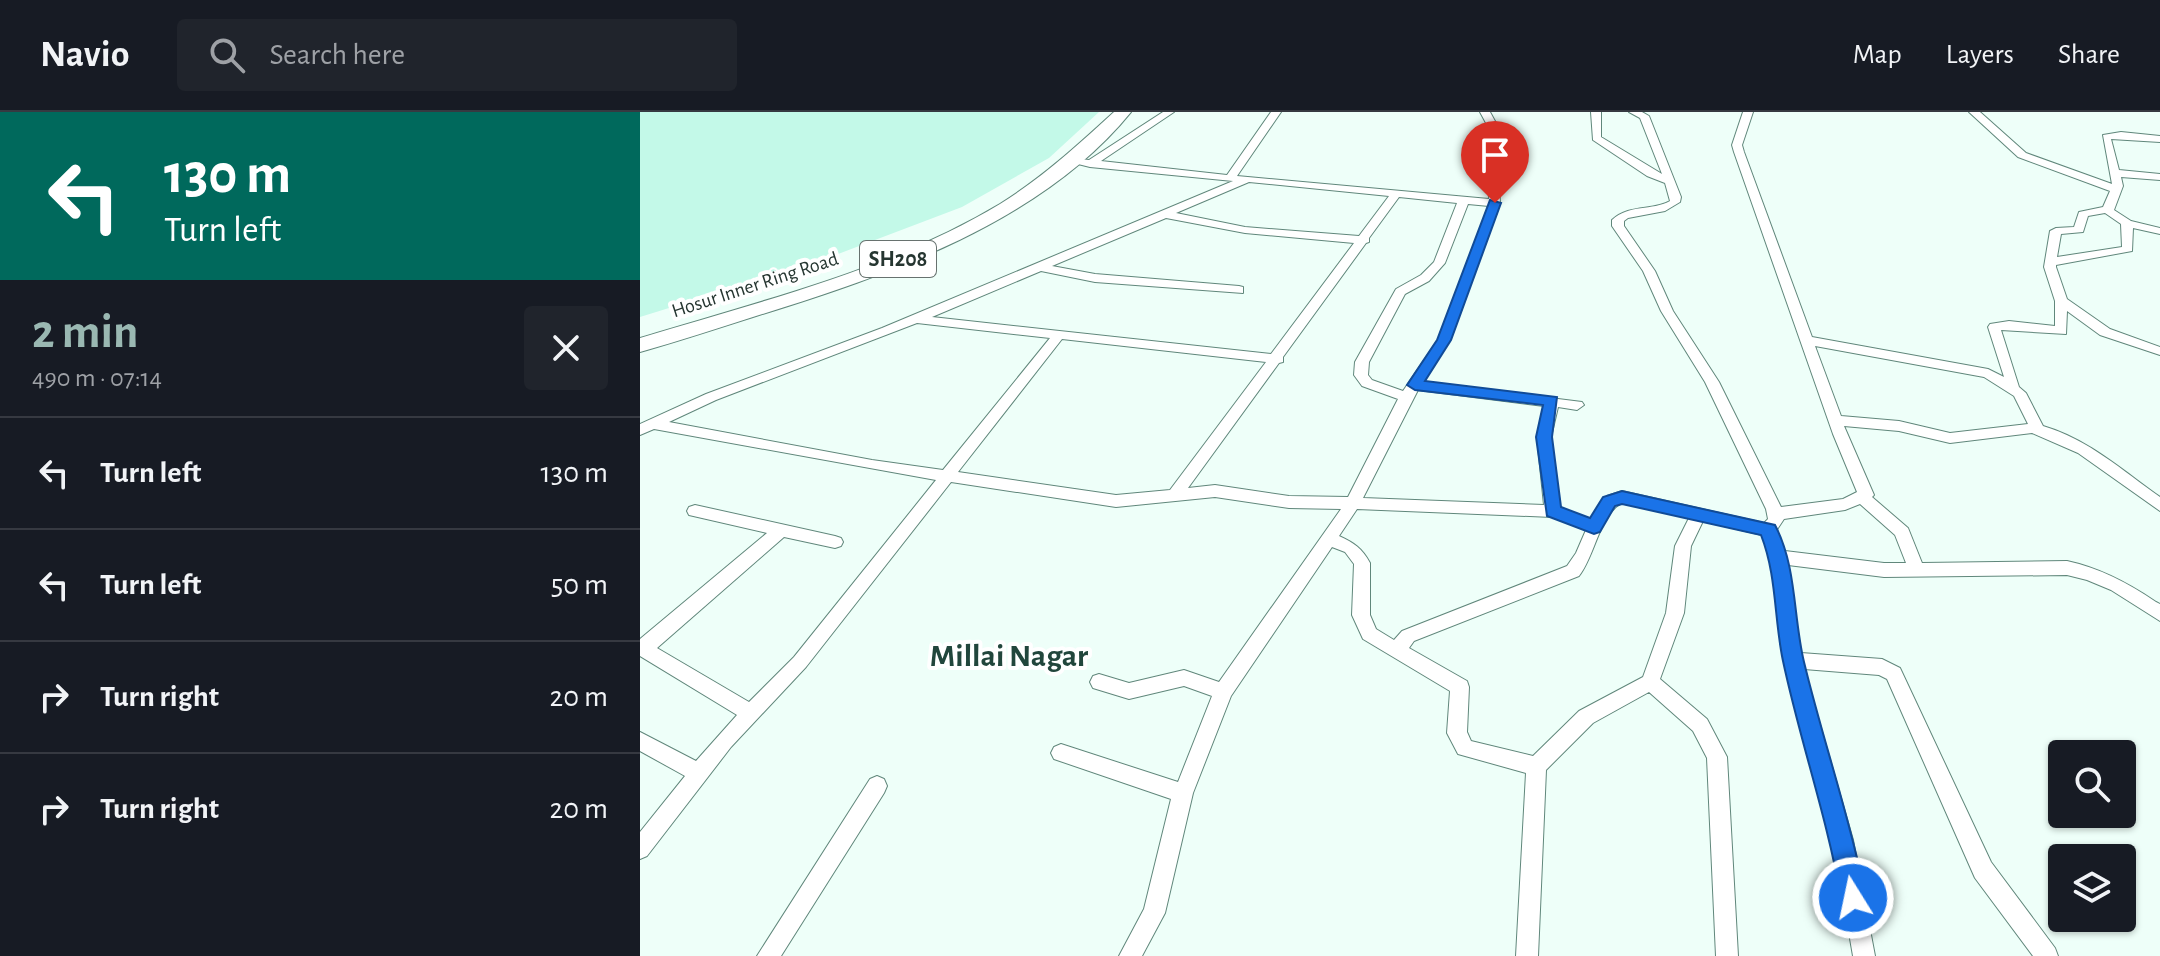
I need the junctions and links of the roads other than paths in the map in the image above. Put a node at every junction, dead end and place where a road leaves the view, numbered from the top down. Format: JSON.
{"nodes":[{"id":1,"x":1107,"y":112,"type":"edge"},
{"id":2,"x":1123,"y":112,"type":"edge"},
{"id":3,"x":1169,"y":112,"type":"edge"},
{"id":4,"x":1276,"y":112,"type":"edge"},
{"id":5,"x":1485,"y":112,"type":"edge"},
{"id":6,"x":1596,"y":112,"type":"edge"},
{"id":7,"x":1748,"y":112,"type":"edge"},
{"id":8,"x":1974,"y":112,"type":"edge"},
{"id":9,"x":1643,"y":113,"type":"edge"},
{"id":10,"x":2160,"y":139,"type":"edge"},
{"id":11,"x":1081,"y":163,"type":"junction"},
{"id":12,"x":2114,"y":173,"type":"junction"},
{"id":13,"x":2160,"y":177,"type":"edge"},
{"id":14,"x":1229,"y":179,"type":"junction"},
{"id":15,"x":1248,"y":179,"type":"junction"},
{"id":16,"x":1670,"y":181,"type":"junction"},
{"id":17,"x":2116,"y":189,"type":"junction"},
{"id":18,"x":1396,"y":194,"type":"junction"},
{"id":19,"x":1464,"y":199,"type":"junction"},
{"id":20,"x":1495,"y":203,"type":"junction"},
{"id":21,"x":2108,"y":209,"type":"junction"},
{"id":22,"x":1164,"y":214,"type":"junction"},
{"id":23,"x":2127,"y":223,"type":"junction"},
{"id":24,"x":2160,"y":231,"type":"edge"},
{"id":25,"x":1365,"y":240,"type":"junction"},
{"id":26,"x":2051,"y":262,"type":"junction"},
{"id":27,"x":1040,"y":267,"type":"junction"},
{"id":28,"x":1239,"y":290,"type":"dead end"},
{"id":29,"x":2061,"y":301,"type":"junction"},
{"id":30,"x":916,"y":319,"type":"junction"},
{"id":31,"x":640,"y":332,"type":"edge"},
{"id":32,"x":1057,"y":337,"type":"junction"},
{"id":33,"x":1806,"y":340,"type":"junction"},
{"id":34,"x":640,"y":345,"type":"edge"},
{"id":35,"x":2160,"y":351,"type":"edge"},
{"id":36,"x":1278,"y":359,"type":"junction"},
{"id":37,"x":2013,"y":385,"type":"junction"},
{"id":38,"x":1411,"y":391,"type":"junction"},
{"id":39,"x":1552,"y":401,"type":"junction"},
{"id":40,"x":1577,"y":405,"type":"dead end"},
{"id":41,"x":1835,"y":420,"type":"junction"},
{"id":42,"x":647,"y":427,"type":"edge"},
{"id":43,"x":2038,"y":430,"type":"junction"},
{"id":44,"x":947,"y":478,"type":"junction"},
{"id":45,"x":1174,"y":496,"type":"junction"},
{"id":46,"x":1863,"y":498,"type":"junction"},
{"id":47,"x":1353,"y":503,"type":"junction"},
{"id":48,"x":2160,"y":505,"type":"edge"},
{"id":49,"x":695,"y":511,"type":"dead end"},
{"id":50,"x":1553,"y":511,"type":"junction"},
{"id":51,"x":1699,"y":513,"type":"junction"},
{"id":52,"x":1772,"y":522,"type":"junction"},
{"id":53,"x":1594,"y":527,"type":"junction"},
{"id":54,"x":781,"y":530,"type":"junction"},
{"id":55,"x":1329,"y":539,"type":"junction"},
{"id":56,"x":835,"y":542,"type":"dead end"},
{"id":57,"x":1779,"y":557,"type":"junction"},
{"id":58,"x":1917,"y":571,"type":"junction"},
{"id":59,"x":2160,"y":614,"type":"edge"},
{"id":60,"x":642,"y":648,"type":"edge"},
{"id":61,"x":1397,"y":650,"type":"junction"},
{"id":62,"x":1793,"y":660,"type":"junction"},
{"id":63,"x":1099,"y":682,"type":"dead end"},
{"id":64,"x":1650,"y":682,"type":"junction"},
{"id":65,"x":1223,"y":692,"type":"junction"},
{"id":66,"x":751,"y":713,"type":"junction"},
{"id":67,"x":640,"y":741,"type":"edge"},
{"id":68,"x":1061,"y":753,"type":"dead end"},
{"id":69,"x":1536,"y":766,"type":"junction"},
{"id":70,"x":698,"y":773,"type":"junction"},
{"id":71,"x":877,"y":786,"type":"dead end"},
{"id":72,"x":1183,"y":793,"type":"junction"},
{"id":73,"x":640,"y":849,"type":"edge"},
{"id":74,"x":768,"y":956,"type":"edge"},
{"id":75,"x":1130,"y":956,"type":"edge"},
{"id":76,"x":1527,"y":956,"type":"edge"},
{"id":77,"x":1727,"y":956,"type":"edge"},
{"id":78,"x":1864,"y":956,"type":"edge"},
{"id":79,"x":2047,"y":956,"type":"edge"}],
"edges":[{"from":1,"to":31,"type":"main road","name":"Hosur Inner Ring Road","number":"SH208"},
{"from":2,"to":11,"type":"main road","name":"Hosur Inner Ring Road","number":"SH208"},
{"from":3,"to":11,"type":"street"},
{"from":4,"to":14,"type":"street"},
{"from":5,"to":20,"type":"street"},
{"from":6,"to":16,"type":"street"},
{"from":7,"to":33,"type":"street"},
{"from":8,"to":17,"type":"street"},
{"from":9,"to":16,"type":"street"},
{"from":10,"to":12,"type":"street"},
{"from":11,"to":14,"type":"street"},
{"from":11,"to":34,"type":"main road","name":"Hosur Inner Ring Road","number":"SH208"},
{"from":12,"to":13,"type":"street"},
{"from":12,"to":17,"type":"street"},
{"from":14,"to":15,"type":"street"},
{"from":15,"to":18,"type":"street"},
{"from":15,"to":22,"type":"street"},
{"from":16,"to":52,"type":"street"},
{"from":17,"to":21,"type":"street"},
{"from":18,"to":19,"type":"street"},
{"from":18,"to":25,"type":"street"},
{"from":19,"to":20,"type":"street"},
{"from":19,"to":38,"type":"street"},
{"from":20,"to":38,"type":"street"},
{"from":21,"to":23,"type":"street"},
{"from":21,"to":26,"type":"street"},
{"from":22,"to":25,"type":"street"},
{"from":22,"to":27,"type":"street"},
{"from":23,"to":24,"type":"street"},
{"from":23,"to":26,"type":"street"},
{"from":25,"to":36,"type":"street"},
{"from":26,"to":29,"type":"street"},
{"from":27,"to":28,"type":"street"},
{"from":27,"to":30,"type":"street"},
{"from":29,"to":35,"type":"street"},
{"from":29,"to":37,"type":"street"},
{"from":30,"to":32,"type":"street"},
{"from":30,"to":42,"type":"street"},
{"from":32,"to":36,"type":"street"},
{"from":32,"to":44,"type":"street"},
{"from":33,"to":37,"type":"street"},
{"from":33,"to":41,"type":"street"},
{"from":36,"to":45,"type":"street"},
{"from":37,"to":43,"type":"street"},
{"from":38,"to":39,"type":"street"},
{"from":38,"to":47,"type":"street"},
{"from":39,"to":40,"type":"street"},
{"from":39,"to":50,"type":"street"},
{"from":41,"to":43,"type":"street"},
{"from":41,"to":46,"type":"street"},
{"from":42,"to":44,"type":"street"},
{"from":43,"to":48,"type":"street"},
{"from":44,"to":45,"type":"street"},
{"from":44,"to":66,"type":"street"},
{"from":45,"to":47,"type":"street"},
{"from":46,"to":52,"type":"street"},
{"from":46,"to":58,"type":"street"},
{"from":47,"to":50,"type":"street"},
{"from":47,"to":55,"type":"street"},
{"from":49,"to":54,"type":"street"},
{"from":50,"to":53,"type":"street"},
{"from":51,"to":52,"type":"street"},
{"from":51,"to":53,"type":"street"},
{"from":51,"to":64,"type":"street"},
{"from":52,"to":57,"type":"street"},
{"from":53,"to":61,"type":"street"},
{"from":54,"to":56,"type":"street"},
{"from":54,"to":60,"type":"street"},
{"from":55,"to":61,"type":"street"},
{"from":55,"to":65,"type":"street"},
{"from":57,"to":58,"type":"street"},
{"from":57,"to":62,"type":"street"},
{"from":58,"to":59,"type":"street"},
{"from":60,"to":66,"type":"street"},
{"from":61,"to":69,"type":"street"},
{"from":62,"to":78,"type":"street"},
{"from":62,"to":79,"type":"street"},
{"from":63,"to":65,"type":"street"},
{"from":64,"to":69,"type":"street"},
{"from":64,"to":77,"type":"street"},
{"from":65,"to":72,"type":"street"},
{"from":66,"to":70,"type":"street"},
{"from":67,"to":70,"type":"street"},
{"from":68,"to":72,"type":"street"},
{"from":69,"to":76,"type":"street"},
{"from":70,"to":73,"type":"street"},
{"from":71,"to":74,"type":"street"},
{"from":72,"to":75,"type":"street"}]}
